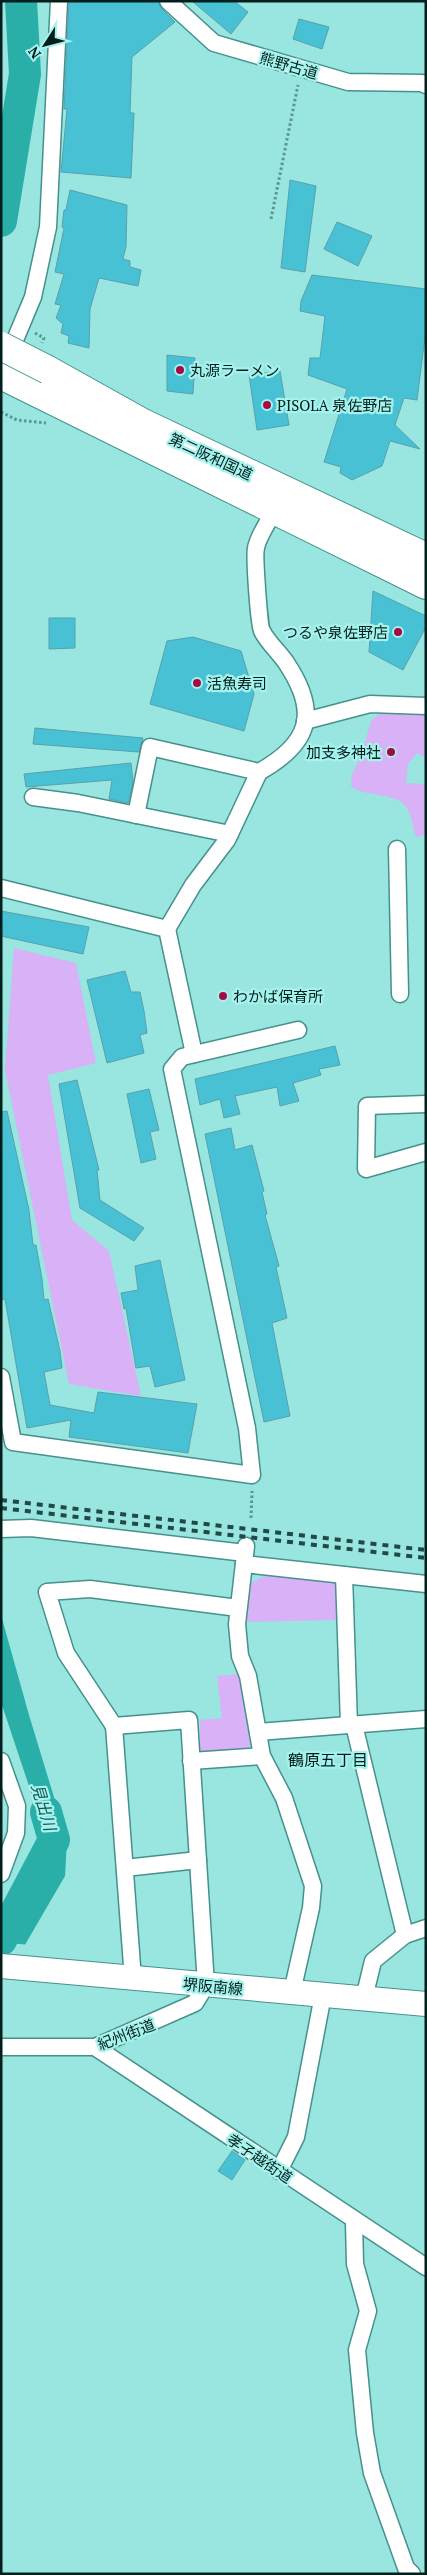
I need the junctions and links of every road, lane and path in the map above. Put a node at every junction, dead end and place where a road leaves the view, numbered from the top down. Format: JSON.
{"nodes":[{"id":1,"x":59,"y":1,"type":"edge"},
{"id":2,"x":168,"y":1,"type":"edge"},
{"id":3,"x":301,"y":69,"type":"junction"},
{"id":4,"x":426,"y":85,"type":"edge"},
{"id":5,"x":271,"y":219,"type":"dead end"},
{"id":6,"x":1,"y":346,"type":"edge"},
{"id":7,"x":1,"y":374,"type":"edge"},
{"id":8,"x":40,"y":380,"type":"junction"},
{"id":9,"x":1,"y":412,"type":"edge"},
{"id":10,"x":53,"y":423,"type":"dead end"},
{"id":11,"x":274,"y":510,"type":"junction"},
{"id":12,"x":426,"y":557,"type":"edge"},
{"id":13,"x":426,"y":585,"type":"edge"},
{"id":14,"x":426,"y":706,"type":"edge"},
{"id":15,"x":305,"y":721,"type":"junction"},
{"id":16,"x":259,"y":772,"type":"junction"},
{"id":17,"x":33,"y":797,"type":"dead end"},
{"id":18,"x":136,"y":815,"type":"junction"},
{"id":19,"x":230,"y":834,"type":"junction"},
{"id":20,"x":397,"y":849,"type":"dead end"},
{"id":21,"x":1,"y":888,"type":"edge"},
{"id":22,"x":167,"y":929,"type":"junction"},
{"id":23,"x":400,"y":994,"type":"dead end"},
{"id":24,"x":298,"y":1030,"type":"dead end"},
{"id":25,"x":194,"y":1054,"type":"junction"},
{"id":26,"x":426,"y":1104,"type":"edge"},
{"id":27,"x":426,"y":1152,"type":"edge"},
{"id":28,"x":1,"y":1377,"type":"edge"},
{"id":29,"x":252,"y":1476,"type":"junction"},
{"id":30,"x":251,"y":1518,"type":"dead end"},
{"id":31,"x":1,"y":1529,"type":"edge"},
{"id":32,"x":245,"y":1555,"type":"junction"},
{"id":33,"x":344,"y":1575,"type":"junction"},
{"id":34,"x":426,"y":1584,"type":"edge"},
{"id":35,"x":238,"y":1608,"type":"junction"},
{"id":36,"x":426,"y":1719,"type":"edge"},
{"id":37,"x":351,"y":1725,"type":"junction"},
{"id":38,"x":114,"y":1726,"type":"junction"},
{"id":39,"x":258,"y":1732,"type":"junction"},
{"id":40,"x":262,"y":1756,"type":"junction"},
{"id":41,"x":1,"y":1761,"type":"edge"},
{"id":42,"x":191,"y":1762,"type":"junction"},
{"id":43,"x":198,"y":1860,"type":"junction"},
{"id":44,"x":125,"y":1868,"type":"junction"},
{"id":45,"x":1,"y":1874,"type":"edge"},
{"id":46,"x":426,"y":1928,"type":"edge"},
{"id":47,"x":405,"y":1935,"type":"junction"},
{"id":48,"x":12,"y":1968,"type":"edge"},
{"id":49,"x":133,"y":1979,"type":"junction"},
{"id":50,"x":206,"y":1985,"type":"junction"},
{"id":51,"x":292,"y":1992,"type":"junction"},
{"id":52,"x":322,"y":1995,"type":"junction"},
{"id":53,"x":364,"y":1998,"type":"junction"},
{"id":54,"x":426,"y":2004,"type":"edge"},
{"id":55,"x":1,"y":2047,"type":"edge"},
{"id":56,"x":96,"y":2047,"type":"junction"},
{"id":57,"x":279,"y":2171,"type":"junction"},
{"id":58,"x":354,"y":2222,"type":"junction"},
{"id":59,"x":426,"y":2267,"type":"edge"},
{"id":60,"x":412,"y":2574,"type":"edge"}],
"edges":[{"from":1,"to":7,"type":"street"},
{"from":2,"to":3,"type":"street","name":"熊野古道"},
{"from":3,"to":4,"type":"street","name":"熊野古道"},
{"from":3,"to":5,"type":"path"},
{"from":6,"to":8,"type":"highway","name":"第二阪和国道","bridge":true},
{"from":7,"to":8,"type":"highway","name":"第二阪和国道"},
{"from":8,"to":11,"type":"highway","name":"第二阪和国道"},
{"from":8,"to":12,"type":"highway","name":"第二阪和国道"},
{"from":9,"to":10,"type":"path"},
{"from":11,"to":13,"type":"highway","name":"第二阪和国道"},
{"from":11,"to":15,"type":"street"},
{"from":14,"to":15,"type":"street"},
{"from":15,"to":16,"type":"street"},
{"from":16,"to":18,"type":"street"},
{"from":16,"to":19,"type":"street"},
{"from":17,"to":18,"type":"street"},
{"from":18,"to":19,"type":"street"},
{"from":19,"to":22,"type":"street"},
{"from":20,"to":23,"type":"street"},
{"from":21,"to":22,"type":"street"},
{"from":22,"to":25,"type":"street"},
{"from":24,"to":25,"type":"street"},
{"from":25,"to":29,"type":"street"},
{"from":26,"to":27,"type":"street"},
{"from":28,"to":29,"type":"street"},
{"from":29,"to":30,"type":"path"},
{"from":31,"to":32,"type":"street"},
{"from":32,"to":33,"type":"street"},
{"from":32,"to":35,"type":"street"},
{"from":33,"to":34,"type":"street"},
{"from":33,"to":37,"type":"street"},
{"from":35,"to":38,"type":"street"},
{"from":35,"to":39,"type":"street"},
{"from":36,"to":37,"type":"street"},
{"from":37,"to":39,"type":"street"},
{"from":37,"to":47,"type":"street"},
{"from":38,"to":42,"type":"street"},
{"from":38,"to":44,"type":"street"},
{"from":39,"to":40,"type":"street"},
{"from":40,"to":42,"type":"street"},
{"from":40,"to":51,"type":"street"},
{"from":41,"to":45,"type":"street"},
{"from":42,"to":43,"type":"street"},
{"from":43,"to":44,"type":"street"},
{"from":43,"to":50,"type":"street"},
{"from":44,"to":49,"type":"street"},
{"from":46,"to":47,"type":"street"},
{"from":47,"to":53,"type":"street"},
{"from":48,"to":49,"type":"main road","name":"堺阪南線"},
{"from":49,"to":50,"type":"main road","name":"堺阪南線"},
{"from":50,"to":51,"type":"main road","name":"堺阪南線"},
{"from":50,"to":56,"type":"street","name":"紀州街道"},
{"from":51,"to":52,"type":"main road","name":"堺阪南線"},
{"from":52,"to":53,"type":"main road","name":"堺阪南線"},
{"from":52,"to":57,"type":"street"},
{"from":53,"to":54,"type":"main road","name":"堺阪南線"},
{"from":55,"to":56,"type":"street","name":"紀州街道"},
{"from":56,"to":57,"type":"street","name":"孝子越街道"},
{"from":57,"to":58,"type":"street","name":"孝子越街道"},
{"from":58,"to":59,"type":"street","name":"孝子越街道"},
{"from":58,"to":60,"type":"street"}]}
